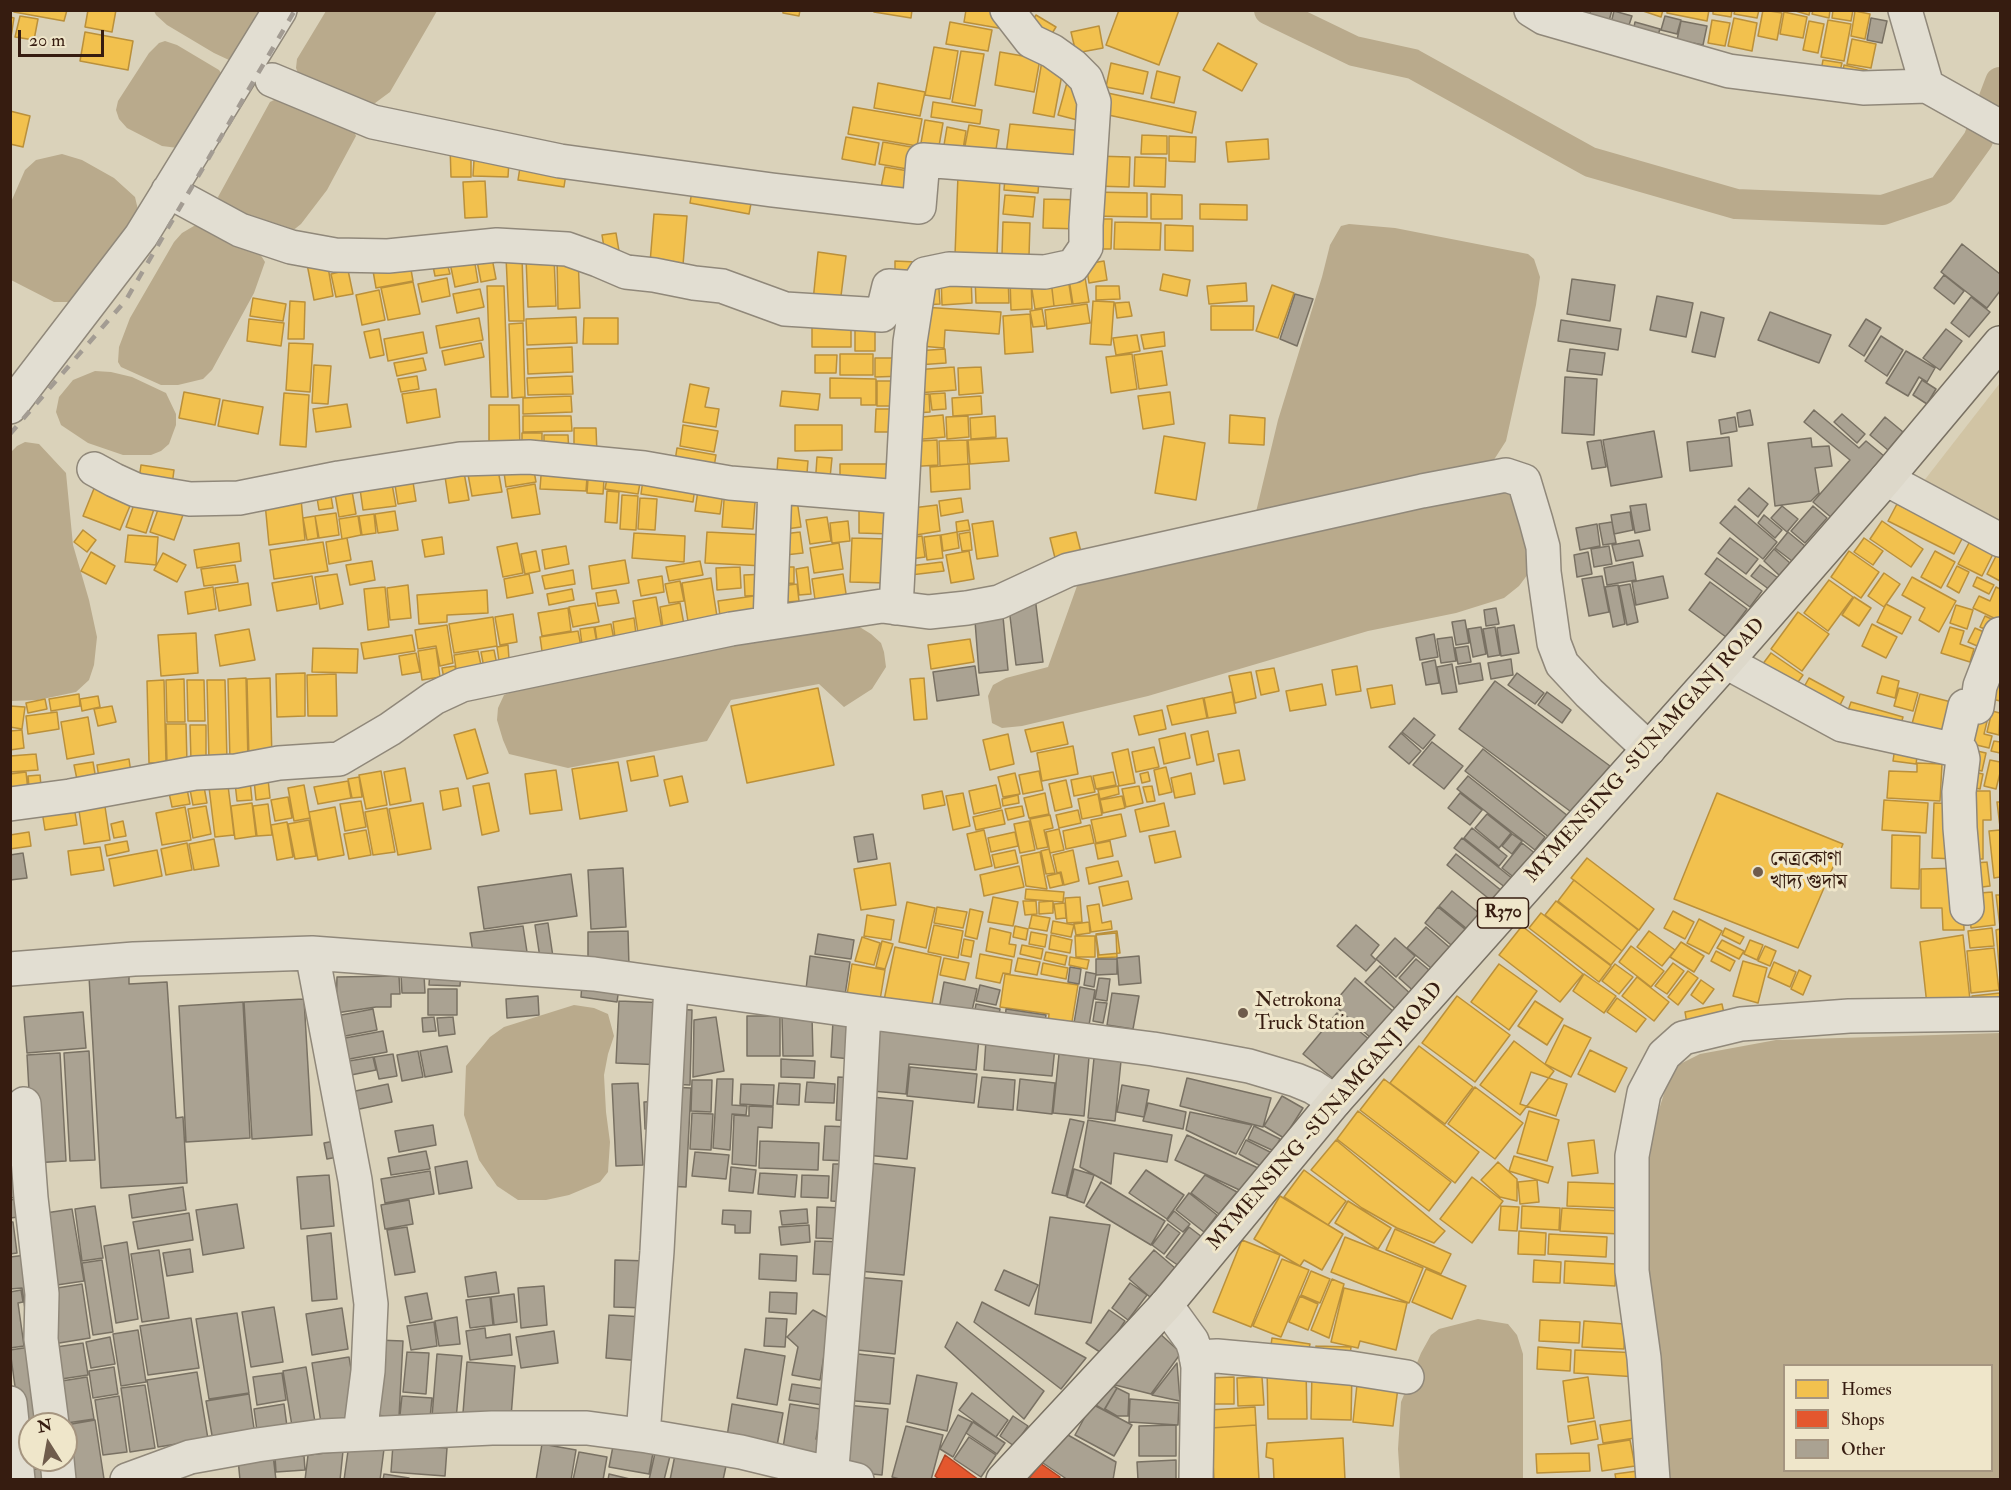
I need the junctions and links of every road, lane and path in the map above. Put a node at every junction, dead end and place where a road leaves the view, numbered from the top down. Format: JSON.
{"nodes":[{"id":1,"x":280,"y":10,"type":"edge"},
{"id":2,"x":1007,"y":10,"type":"edge"},
{"id":3,"x":1531,"y":10,"type":"edge"},
{"id":4,"x":1905,"y":10,"type":"edge"},
{"id":5,"x":272,"y":80,"type":"dead end"},
{"id":6,"x":1927,"y":86,"type":"junction"},
{"id":7,"x":2001,"y":127,"type":"edge"},
{"id":8,"x":1089,"y":173,"type":"junction"},
{"id":9,"x":168,"y":191,"type":"junction"},
{"id":10,"x":918,"y":288,"type":"junction"},
{"id":11,"x":2001,"y":343,"type":"edge"},
{"id":12,"x":10,"y":407,"type":"edge"},
{"id":13,"x":94,"y":469,"type":"dead end"},
{"id":14,"x":1886,"y":479,"type":"junction"},
{"id":15,"x":774,"y":487,"type":"junction"},
{"id":16,"x":900,"y":497,"type":"junction"},
{"id":17,"x":2001,"y":540,"type":"edge"},
{"id":18,"x":896,"y":608,"type":"junction"},
{"id":19,"x":770,"y":623,"type":"junction"},
{"id":20,"x":2001,"y":634,"type":"edge"},
{"id":21,"x":1726,"y":662,"type":"junction"},
{"id":22,"x":1649,"y":749,"type":"junction"},
{"id":23,"x":1961,"y":751,"type":"junction"},
{"id":24,"x":10,"y":804,"type":"edge"},
{"id":25,"x":1966,"y":908,"type":"dead end"},
{"id":26,"x":312,"y":953,"type":"junction"},
{"id":27,"x":10,"y":969,"type":"edge"},
{"id":28,"x":671,"y":985,"type":"junction"},
{"id":29,"x":864,"y":1012,"type":"junction"},
{"id":30,"x":2001,"y":1014,"type":"edge"},
{"id":31,"x":1335,"y":1101,"type":"junction"},
{"id":32,"x":24,"y":1104,"type":"dead end"},
{"id":33,"x":1166,"y":1305,"type":"junction"},
{"id":34,"x":1196,"y":1357,"type":"junction"},
{"id":35,"x":1407,"y":1377,"type":"dead end"},
{"id":36,"x":10,"y":1403,"type":"edge"},
{"id":37,"x":51,"y":1412,"type":"edge"},
{"id":38,"x":360,"y":1434,"type":"junction"},
{"id":39,"x":643,"y":1435,"type":"junction"},
{"id":40,"x":739,"y":1466,"type":"edge"},
{"id":41,"x":839,"y":1478,"type":"edge"},
{"id":42,"x":18,"y":1479,"type":"edge"},
{"id":43,"x":127,"y":1479,"type":"edge"},
{"id":44,"x":1003,"y":1479,"type":"edge"},
{"id":45,"x":1196,"y":1479,"type":"edge"},
{"id":46,"x":1653,"y":1479,"type":"edge"}],
"edges":[{"from":1,"to":9,"type":"street"},
{"from":2,"to":8,"type":"street"},
{"from":3,"to":6,"type":"street"},
{"from":4,"to":6,"type":"street"},
{"from":5,"to":8,"type":"street"},
{"from":6,"to":7,"type":"street"},
{"from":8,"to":10,"type":"street"},
{"from":9,"to":10,"type":"street"},
{"from":9,"to":12,"type":"street"},
{"from":10,"to":16,"type":"street"},
{"from":11,"to":14,"type":"main road","name":"MYMENSING -SUNAMGANJ ROAD","number":"R370"},
{"from":13,"to":15,"type":"street"},
{"from":14,"to":17,"type":"street"},
{"from":14,"to":21,"type":"main road","name":"MYMENSING -SUNAMGANJ ROAD","number":"R370"},
{"from":15,"to":16,"type":"street"},
{"from":15,"to":19,"type":"street"},
{"from":16,"to":18,"type":"street"},
{"from":18,"to":19,"type":"street"},
{"from":18,"to":22,"type":"street"},
{"from":19,"to":24,"type":"street"},
{"from":20,"to":23,"type":"street"},
{"from":21,"to":22,"type":"main road","name":"MYMENSING -SUNAMGANJ ROAD","number":"R370"},
{"from":21,"to":23,"type":"street"},
{"from":22,"to":31,"type":"main road","name":"MYMENSING -SUNAMGANJ ROAD","number":"R370"},
{"from":23,"to":25,"type":"street"},
{"from":26,"to":27,"type":"street"},
{"from":26,"to":28,"type":"street"},
{"from":26,"to":38,"type":"street"},
{"from":28,"to":29,"type":"street"},
{"from":28,"to":39,"type":"street"},
{"from":29,"to":31,"type":"street"},
{"from":29,"to":41,"type":"street"},
{"from":30,"to":46,"type":"street"},
{"from":31,"to":33,"type":"main road","name":"MYMENSING -SUNAMGANJ ROAD","number":"R370"},
{"from":32,"to":37,"type":"street"},
{"from":33,"to":34,"type":"street"},
{"from":33,"to":44,"type":"main road","name":"MYMENSING -SUNAMGANJ ROAD","number":"R370"},
{"from":34,"to":35,"type":"street"},
{"from":34,"to":45,"type":"street"},
{"from":36,"to":42,"type":"street"},
{"from":38,"to":39,"type":"street"},
{"from":38,"to":43,"type":"street"},
{"from":39,"to":40,"type":"street"},
{"from":40,"to":41,"type":"street"}]}
